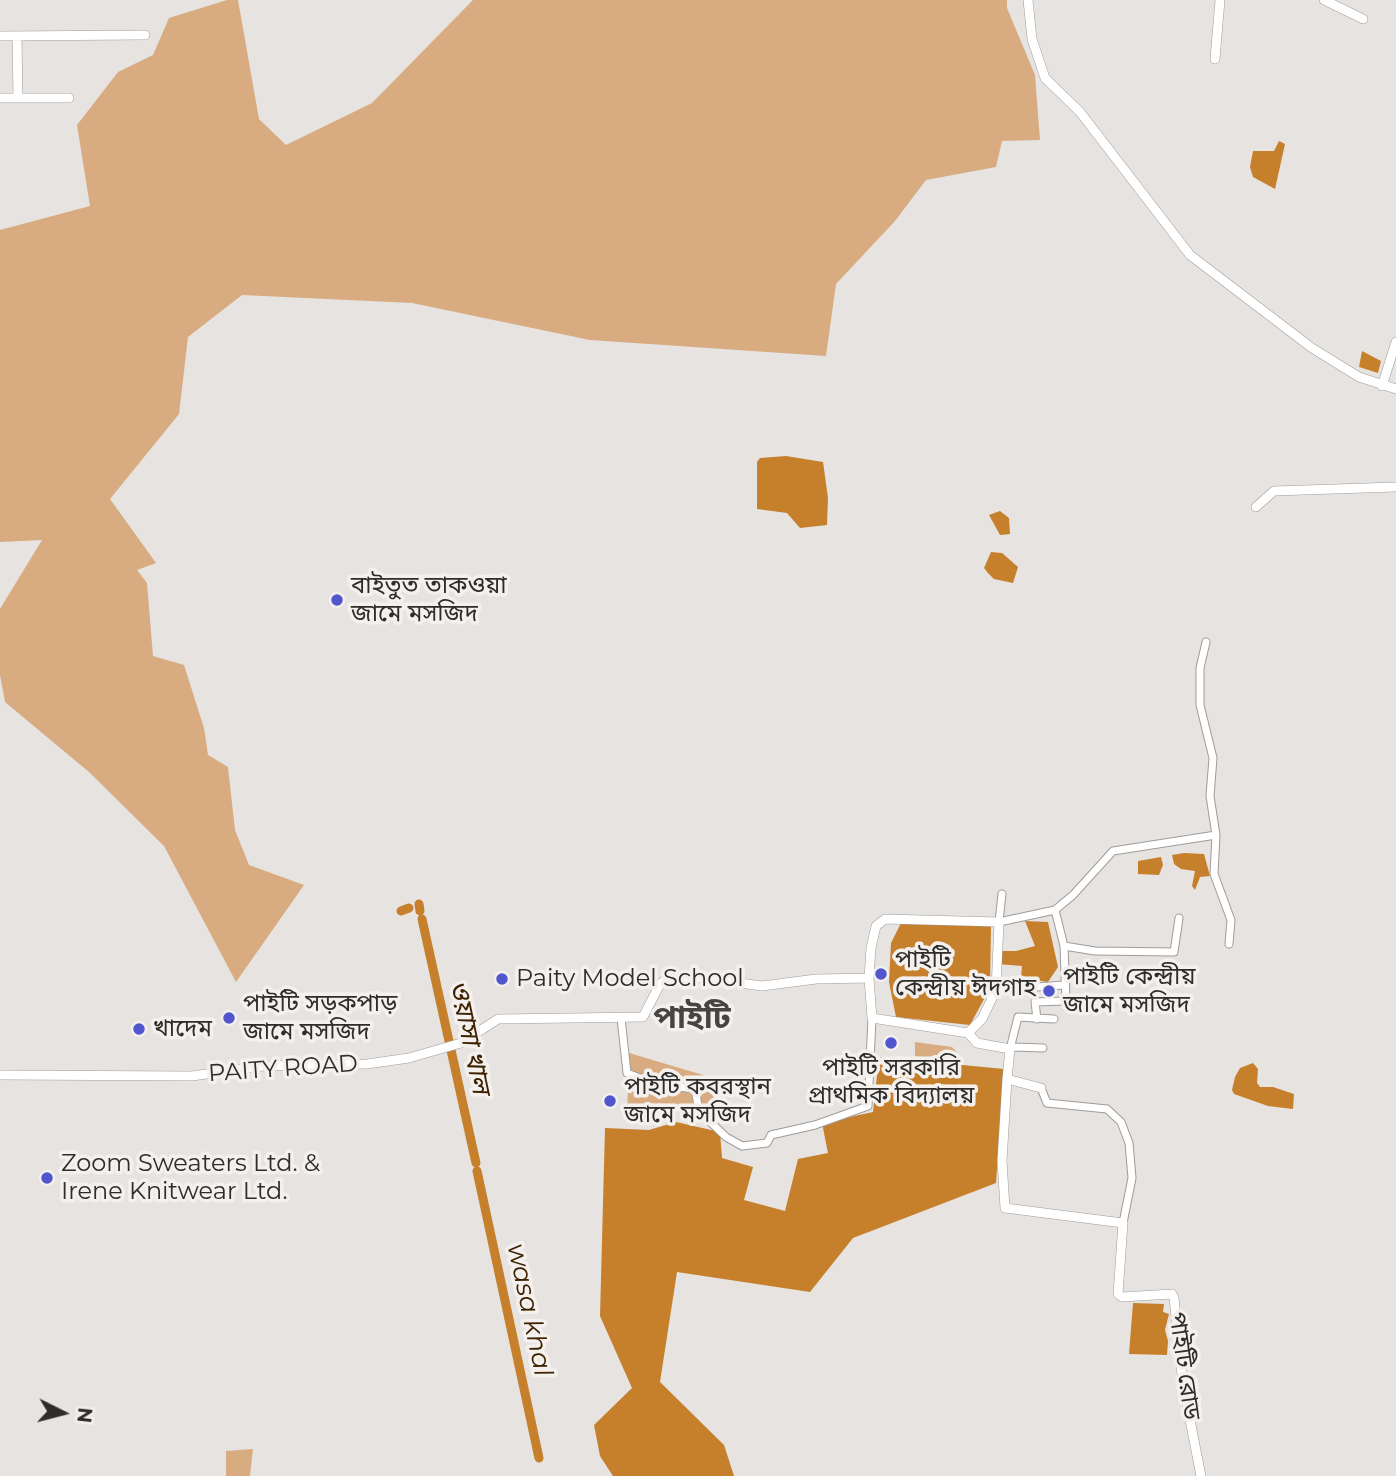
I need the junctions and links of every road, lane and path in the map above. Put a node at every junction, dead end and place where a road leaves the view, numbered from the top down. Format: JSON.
{"nodes":[{"id":1,"x":1028,"y":0,"type":"edge"},
{"id":2,"x":1220,"y":0,"type":"edge"},
{"id":3,"x":1326,"y":1,"type":"edge"},
{"id":4,"x":1363,"y":19,"type":"dead end"},
{"id":5,"x":145,"y":35,"type":"dead end"},
{"id":6,"x":0,"y":36,"type":"edge"},
{"id":7,"x":17,"y":36,"type":"junction"},
{"id":8,"x":1215,"y":59,"type":"dead end"},
{"id":9,"x":18,"y":98,"type":"junction"},
{"id":10,"x":69,"y":98,"type":"dead end"},
{"id":11,"x":0,"y":99,"type":"edge"},
{"id":12,"x":1396,"y":342,"type":"edge"},
{"id":13,"x":1382,"y":386,"type":"junction"},
{"id":14,"x":1396,"y":389,"type":"edge"},
{"id":15,"x":1396,"y":487,"type":"edge"},
{"id":16,"x":1256,"y":507,"type":"dead end"},
{"id":17,"x":1206,"y":642,"type":"dead end"},
{"id":18,"x":1216,"y":835,"type":"junction"},
{"id":19,"x":1002,"y":894,"type":"dead end"},
{"id":20,"x":1055,"y":910,"type":"junction"},
{"id":21,"x":1179,"y":918,"type":"dead end"},
{"id":22,"x":999,"y":922,"type":"junction"},
{"id":23,"x":1229,"y":944,"type":"dead end"},
{"id":24,"x":1064,"y":946,"type":"junction"},
{"id":25,"x":869,"y":978,"type":"junction"},
{"id":26,"x":1064,"y":985,"type":"junction"},
{"id":27,"x":996,"y":990,"type":"junction"},
{"id":28,"x":872,"y":1017,"type":"junction"},
{"id":29,"x":621,"y":1018,"type":"junction"},
{"id":30,"x":1037,"y":1019,"type":"junction"},
{"id":31,"x":1054,"y":1019,"type":"dead end"},
{"id":32,"x":968,"y":1033,"type":"junction"},
{"id":33,"x":1011,"y":1048,"type":"junction"},
{"id":34,"x":1043,"y":1048,"type":"dead end"},
{"id":35,"x":0,"y":1075,"type":"edge"},
{"id":36,"x":1007,"y":1079,"type":"junction"},
{"id":37,"x":1041,"y":1088,"type":"joint"},
{"id":38,"x":1123,"y":1223,"type":"junction"},
{"id":39,"x":1201,"y":1476,"type":"edge"}],
"edges":[{"from":1,"to":13,"type":"street"},
{"from":2,"to":8,"type":"street"},
{"from":3,"to":4,"type":"street"},
{"from":5,"to":7,"type":"street"},
{"from":6,"to":7,"type":"street"},
{"from":7,"to":9,"type":"street"},
{"from":9,"to":10,"type":"street"},
{"from":9,"to":11,"type":"street"},
{"from":12,"to":13,"type":"street"},
{"from":13,"to":14,"type":"street"},
{"from":15,"to":16,"type":"street"},
{"from":17,"to":18,"type":"street"},
{"from":18,"to":20,"type":"street"},
{"from":18,"to":23,"type":"street"},
{"from":19,"to":22,"type":"street"},
{"from":20,"to":22,"type":"street"},
{"from":20,"to":24,"type":"street"},
{"from":21,"to":24,"type":"street"},
{"from":22,"to":25,"type":"street"},
{"from":22,"to":27,"type":"street"},
{"from":24,"to":26,"type":"street"},
{"from":25,"to":28,"type":"street"},
{"from":25,"to":29,"type":"street","name":"PAITY ROAD"},
{"from":26,"to":27,"type":"street"},
{"from":26,"to":30,"type":"street"},
{"from":27,"to":32,"type":"street"},
{"from":28,"to":29,"type":"street"},
{"from":28,"to":32,"type":"street"},
{"from":29,"to":35,"type":"street","name":"PAITY ROAD"},
{"from":30,"to":31,"type":"street"},
{"from":30,"to":33,"type":"street"},
{"from":32,"to":33,"type":"street"},
{"from":33,"to":34,"type":"street"},
{"from":33,"to":36,"type":"street"},
{"from":36,"to":37,"type":"street"},
{"from":36,"to":38,"type":"street"},
{"from":37,"to":38,"type":"street"},
{"from":38,"to":39,"type":"street","name":"পাইটি রোড"}]}
